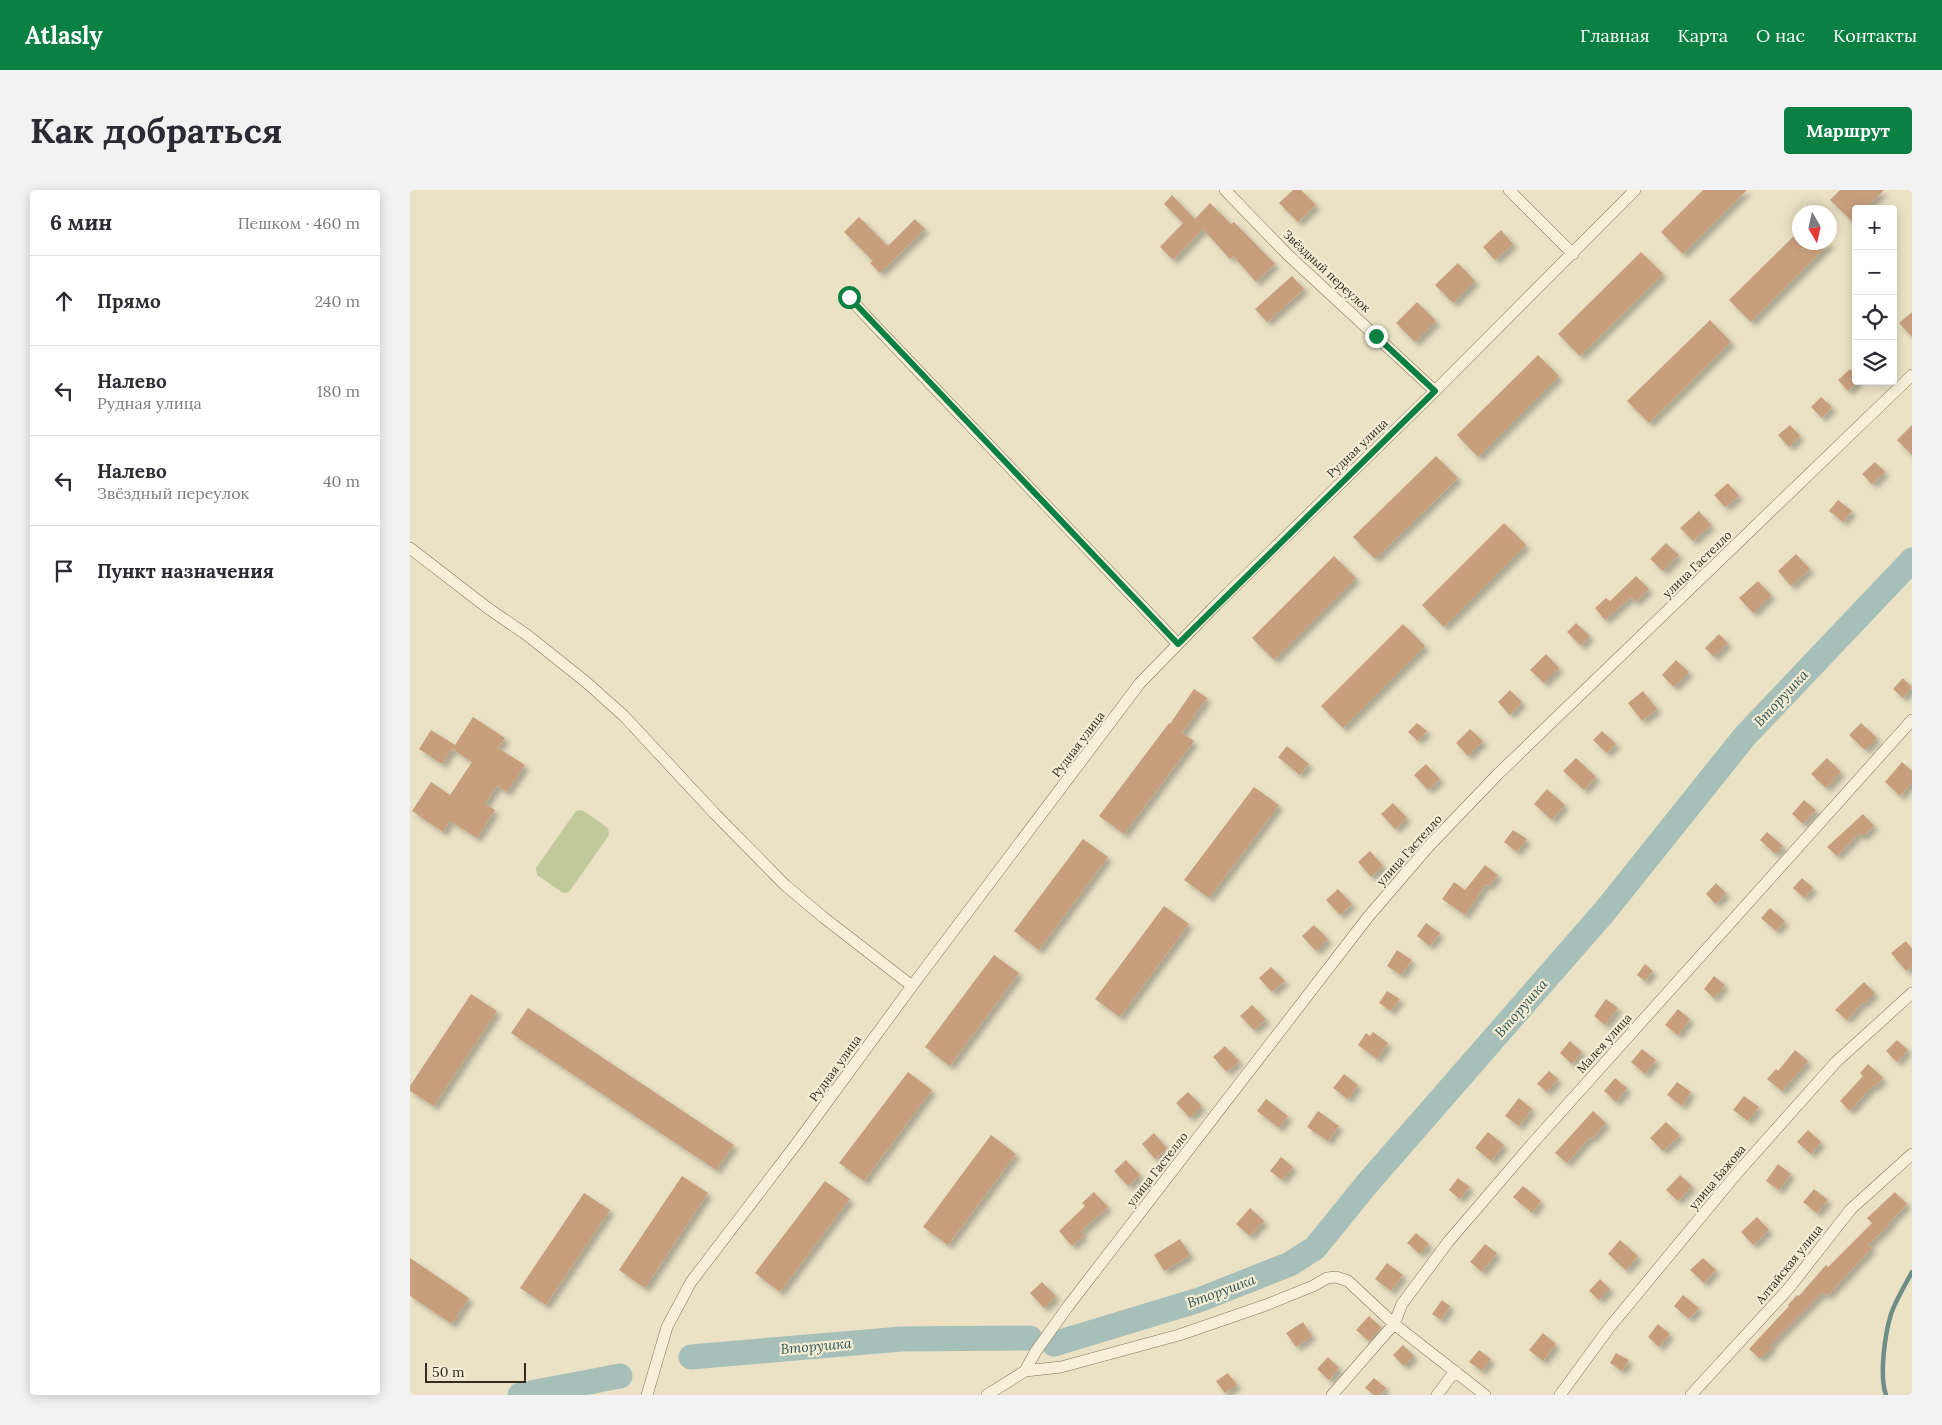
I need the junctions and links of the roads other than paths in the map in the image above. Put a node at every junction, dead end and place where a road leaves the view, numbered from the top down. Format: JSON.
{"nodes":[{"id":1,"x":1225,"y":190,"type":"edge"},
{"id":2,"x":1509,"y":190,"type":"edge"},
{"id":3,"x":1635,"y":190,"type":"edge"},
{"id":4,"x":1573,"y":254,"type":"junction"},
{"id":5,"x":849,"y":297,"type":"dead end"},
{"id":6,"x":1912,"y":375,"type":"edge"},
{"id":7,"x":1435,"y":391,"type":"junction"},
{"id":8,"x":410,"y":548,"type":"edge"},
{"id":9,"x":1178,"y":644,"type":"junction"},
{"id":10,"x":1912,"y":720,"type":"edge"},
{"id":11,"x":912,"y":986,"type":"junction"},
{"id":12,"x":1912,"y":993,"type":"edge"},
{"id":13,"x":1912,"y":1154,"type":"edge"},
{"id":14,"x":1394,"y":1324,"type":"junction"},
{"id":15,"x":1025,"y":1371,"type":"junction"},
{"id":16,"x":1455,"y":1372,"type":"junction"},
{"id":17,"x":646,"y":1395,"type":"edge"},
{"id":18,"x":987,"y":1395,"type":"edge"},
{"id":19,"x":1332,"y":1395,"type":"edge"},
{"id":20,"x":1437,"y":1395,"type":"edge"},
{"id":21,"x":1485,"y":1395,"type":"edge"},
{"id":22,"x":1560,"y":1395,"type":"edge"},
{"id":23,"x":1691,"y":1395,"type":"edge"}],
"edges":[{"from":1,"to":7,"type":"street","name":"Звёздный переулок"},
{"from":2,"to":4,"type":"street"},
{"from":3,"to":4,"type":"street","name":"Рудная улица"},
{"from":4,"to":7,"type":"street","name":"Рудная улица"},
{"from":5,"to":9,"type":"street"},
{"from":6,"to":15,"type":"street","name":"улица Гастелло"},
{"from":7,"to":9,"type":"street","name":"Рудная улица"},
{"from":8,"to":11,"type":"street"},
{"from":9,"to":11,"type":"street","name":"Рудная улица"},
{"from":10,"to":14,"type":"street","name":"Малея улица"},
{"from":11,"to":17,"type":"street","name":"Рудная улица"},
{"from":12,"to":22,"type":"street","name":"улица Бажова"},
{"from":13,"to":23,"type":"street","name":"Алтайская улица"},
{"from":14,"to":15,"type":"street"},
{"from":14,"to":16,"type":"street"},
{"from":14,"to":19,"type":"street","name":"Малея улица"},
{"from":15,"to":18,"type":"street","name":"улица Гастелло"},
{"from":16,"to":20,"type":"street"},
{"from":16,"to":21,"type":"street"}]}
